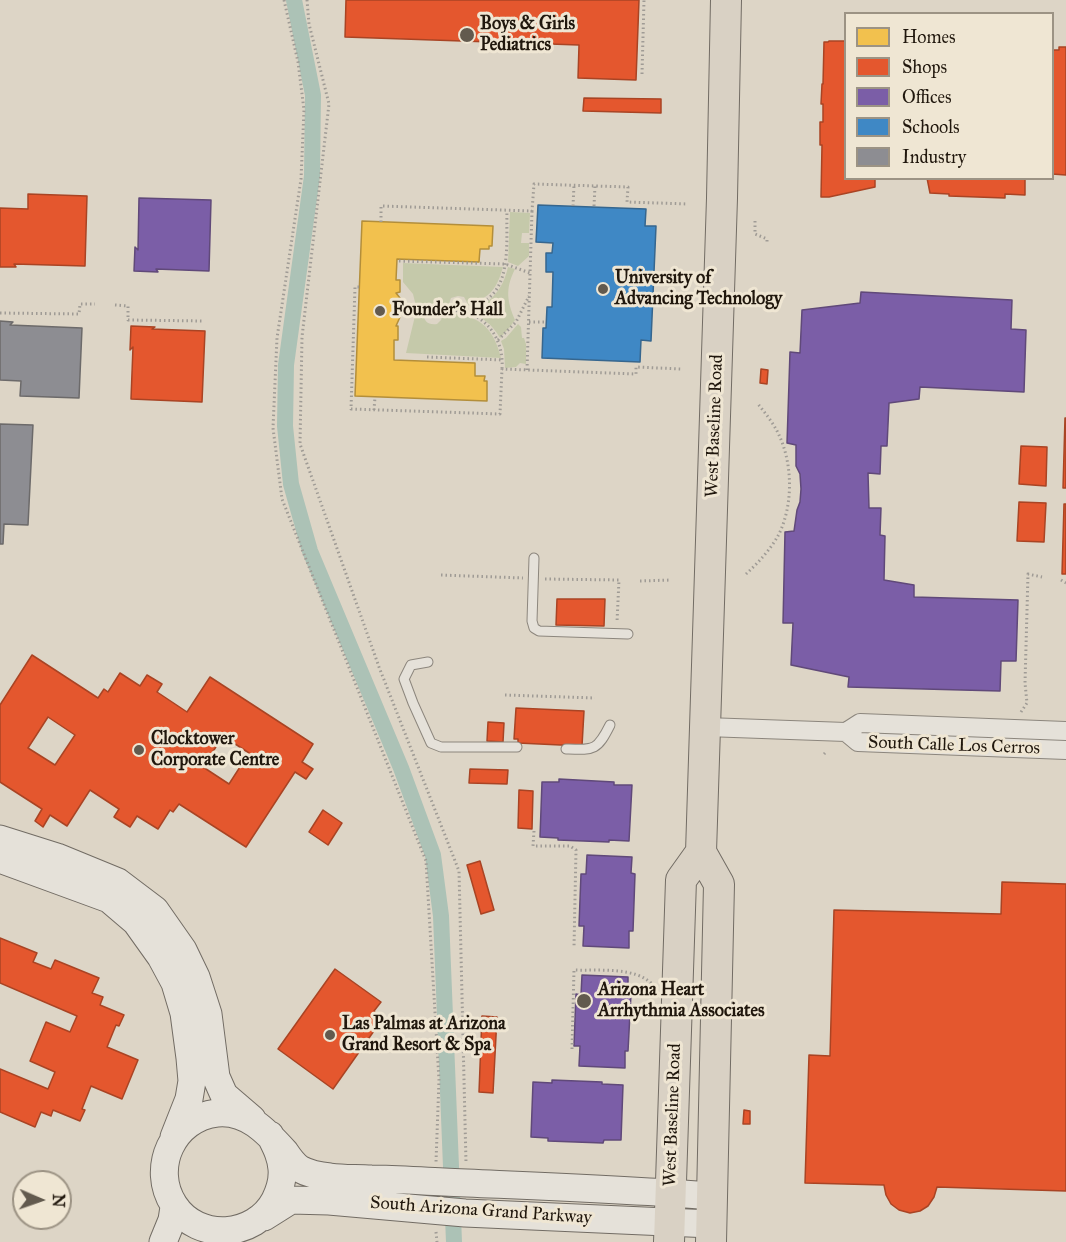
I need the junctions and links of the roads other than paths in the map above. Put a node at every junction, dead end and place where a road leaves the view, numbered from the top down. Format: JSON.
{"nodes":[{"id":1,"x":726,"y":0,"type":"edge"},
{"id":2,"x":534,"y":558,"type":"dead end"},
{"id":3,"x":628,"y":634,"type":"dead end"},
{"id":4,"x":428,"y":662,"type":"dead end"},
{"id":5,"x":610,"y":725,"type":"dead end"},
{"id":6,"x":706,"y":727,"type":"junction"},
{"id":7,"x":950,"y":727,"type":"junction"},
{"id":8,"x":1046,"y":730,"type":"junction"},
{"id":9,"x":1066,"y":731,"type":"edge"},
{"id":10,"x":846,"y":732,"type":"junction"},
{"id":11,"x":517,"y":747,"type":"dead end"},
{"id":12,"x":985,"y":747,"type":"junction"},
{"id":13,"x":566,"y":749,"type":"dead end"},
{"id":14,"x":1066,"y":750,"type":"edge"},
{"id":15,"x":0,"y":839,"type":"edge"},
{"id":16,"x":701,"y":852,"type":"junction"},
{"id":17,"x":0,"y":859,"type":"edge"},
{"id":18,"x":262,"y":1129,"type":"junction"},
{"id":19,"x":171,"y":1143,"type":"junction"},
{"id":20,"x":174,"y":1207,"type":"junction"},
{"id":21,"x":670,"y":1219,"type":"edge"},
{"id":22,"x":711,"y":1221,"type":"edge"},
{"id":23,"x":246,"y":1226,"type":"junction"},
{"id":24,"x":163,"y":1242,"type":"edge"},
{"id":25,"x":206,"y":1242,"type":"edge"}],
"edges":[{"from":1,"to":6,"type":"main road","name":"West Baseline Road"},
{"from":2,"to":3,"type":"lane"},
{"from":4,"to":11,"type":"lane"},
{"from":5,"to":13,"type":"lane"},
{"from":6,"to":10,"type":"street","name":"South Calle Los Cerros"},
{"from":6,"to":16,"type":"main road","name":"West Baseline Road"},
{"from":7,"to":8,"type":"street","name":"South Calle Los Cerros"},
{"from":7,"to":10,"type":"street","name":"South Calle Los Cerros"},
{"from":7,"to":12,"type":"street"},
{"from":8,"to":9,"type":"street","name":"South Calle Los Cerros"},
{"from":8,"to":12,"type":"street"},
{"from":10,"to":12,"type":"street","name":"South Calle Los Cerros"},
{"from":12,"to":14,"type":"street","name":"South Calle Los Cerros"},
{"from":15,"to":18,"type":"street"},
{"from":16,"to":21,"type":"main road","name":"West Baseline Road"},
{"from":16,"to":22,"type":"main road"},
{"from":17,"to":19,"type":"street"},
{"from":18,"to":19,"type":"street"},
{"from":18,"to":21,"type":"street","name":"South Arizona Grand Parkway"},
{"from":18,"to":23,"type":"street","name":"South Arizona Grand Parkway"},
{"from":19,"to":20,"type":"street"},
{"from":20,"to":23,"type":"street"},
{"from":20,"to":24,"type":"street"},
{"from":21,"to":22,"type":"street","name":"South Arizona Grand Parkway"},
{"from":21,"to":23,"type":"street","name":"South Arizona Grand Parkway"},
{"from":23,"to":25,"type":"street","name":"South Arizona Grand Parkway"}]}
